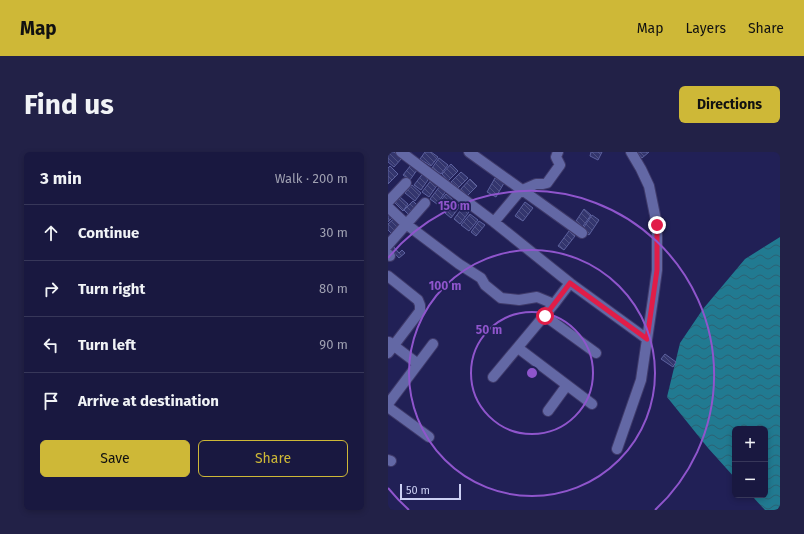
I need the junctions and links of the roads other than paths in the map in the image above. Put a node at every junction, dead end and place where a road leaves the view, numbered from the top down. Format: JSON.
{"nodes":[{"id":1,"x":402,"y":152,"type":"edge"},
{"id":2,"x":469,"y":152,"type":"edge"},
{"id":3,"x":631,"y":152,"type":"edge"},
{"id":4,"x":554,"y":154,"type":"edge"},
{"id":5,"x":406,"y":183,"type":"dead end"},
{"id":6,"x":522,"y":190,"type":"junction"},
{"id":7,"x":388,"y":202,"type":"edge"},
{"id":8,"x":425,"y":203,"type":"dead end"},
{"id":9,"x":388,"y":207,"type":"edge"},
{"id":10,"x":494,"y":222,"type":"junction"},
{"id":11,"x":406,"y":224,"type":"junction"},
{"id":12,"x":582,"y":233,"type":"dead end"},
{"id":13,"x":388,"y":244,"type":"edge"},
{"id":14,"x":388,"y":276,"type":"edge"},
{"id":15,"x":570,"y":283,"type":"junction"},
{"id":16,"x":554,"y":304,"type":"junction"},
{"id":17,"x":545,"y":316,"type":"junction"},
{"id":18,"x":647,"y":339,"type":"junction"},
{"id":19,"x":433,"y":344,"type":"dead end"},
{"id":20,"x":390,"y":347,"type":"edge"},
{"id":21,"x":518,"y":348,"type":"junction"},
{"id":22,"x":596,"y":353,"type":"dead end"},
{"id":23,"x":418,"y":364,"type":"junction"},
{"id":24,"x":493,"y":377,"type":"dead end"},
{"id":25,"x":567,"y":385,"type":"junction"},
{"id":26,"x":592,"y":404,"type":"dead end"},
{"id":27,"x":388,"y":406,"type":"edge"},
{"id":28,"x":548,"y":411,"type":"dead end"},
{"id":29,"x":428,"y":438,"type":"dead end"},
{"id":30,"x":617,"y":449,"type":"dead end"}],
"edges":[{"from":1,"to":10,"type":"street"},
{"from":2,"to":6,"type":"street"},
{"from":3,"to":18,"type":"street"},
{"from":4,"to":6,"type":"street"},
{"from":5,"to":7,"type":"street"},
{"from":6,"to":10,"type":"street"},
{"from":6,"to":12,"type":"street"},
{"from":8,"to":11,"type":"street"},
{"from":9,"to":11,"type":"street"},
{"from":10,"to":15,"type":"street"},
{"from":11,"to":13,"type":"street"},
{"from":11,"to":16,"type":"street"},
{"from":14,"to":20,"type":"street"},
{"from":15,"to":16,"type":"street"},
{"from":15,"to":18,"type":"street"},
{"from":16,"to":17,"type":"street"},
{"from":17,"to":21,"type":"street"},
{"from":17,"to":22,"type":"street"},
{"from":18,"to":30,"type":"street"},
{"from":19,"to":23,"type":"street"},
{"from":20,"to":23,"type":"street"},
{"from":21,"to":24,"type":"street"},
{"from":21,"to":25,"type":"street"},
{"from":23,"to":27,"type":"street"},
{"from":25,"to":26,"type":"street"},
{"from":25,"to":28,"type":"street"},
{"from":27,"to":29,"type":"street"}]}
